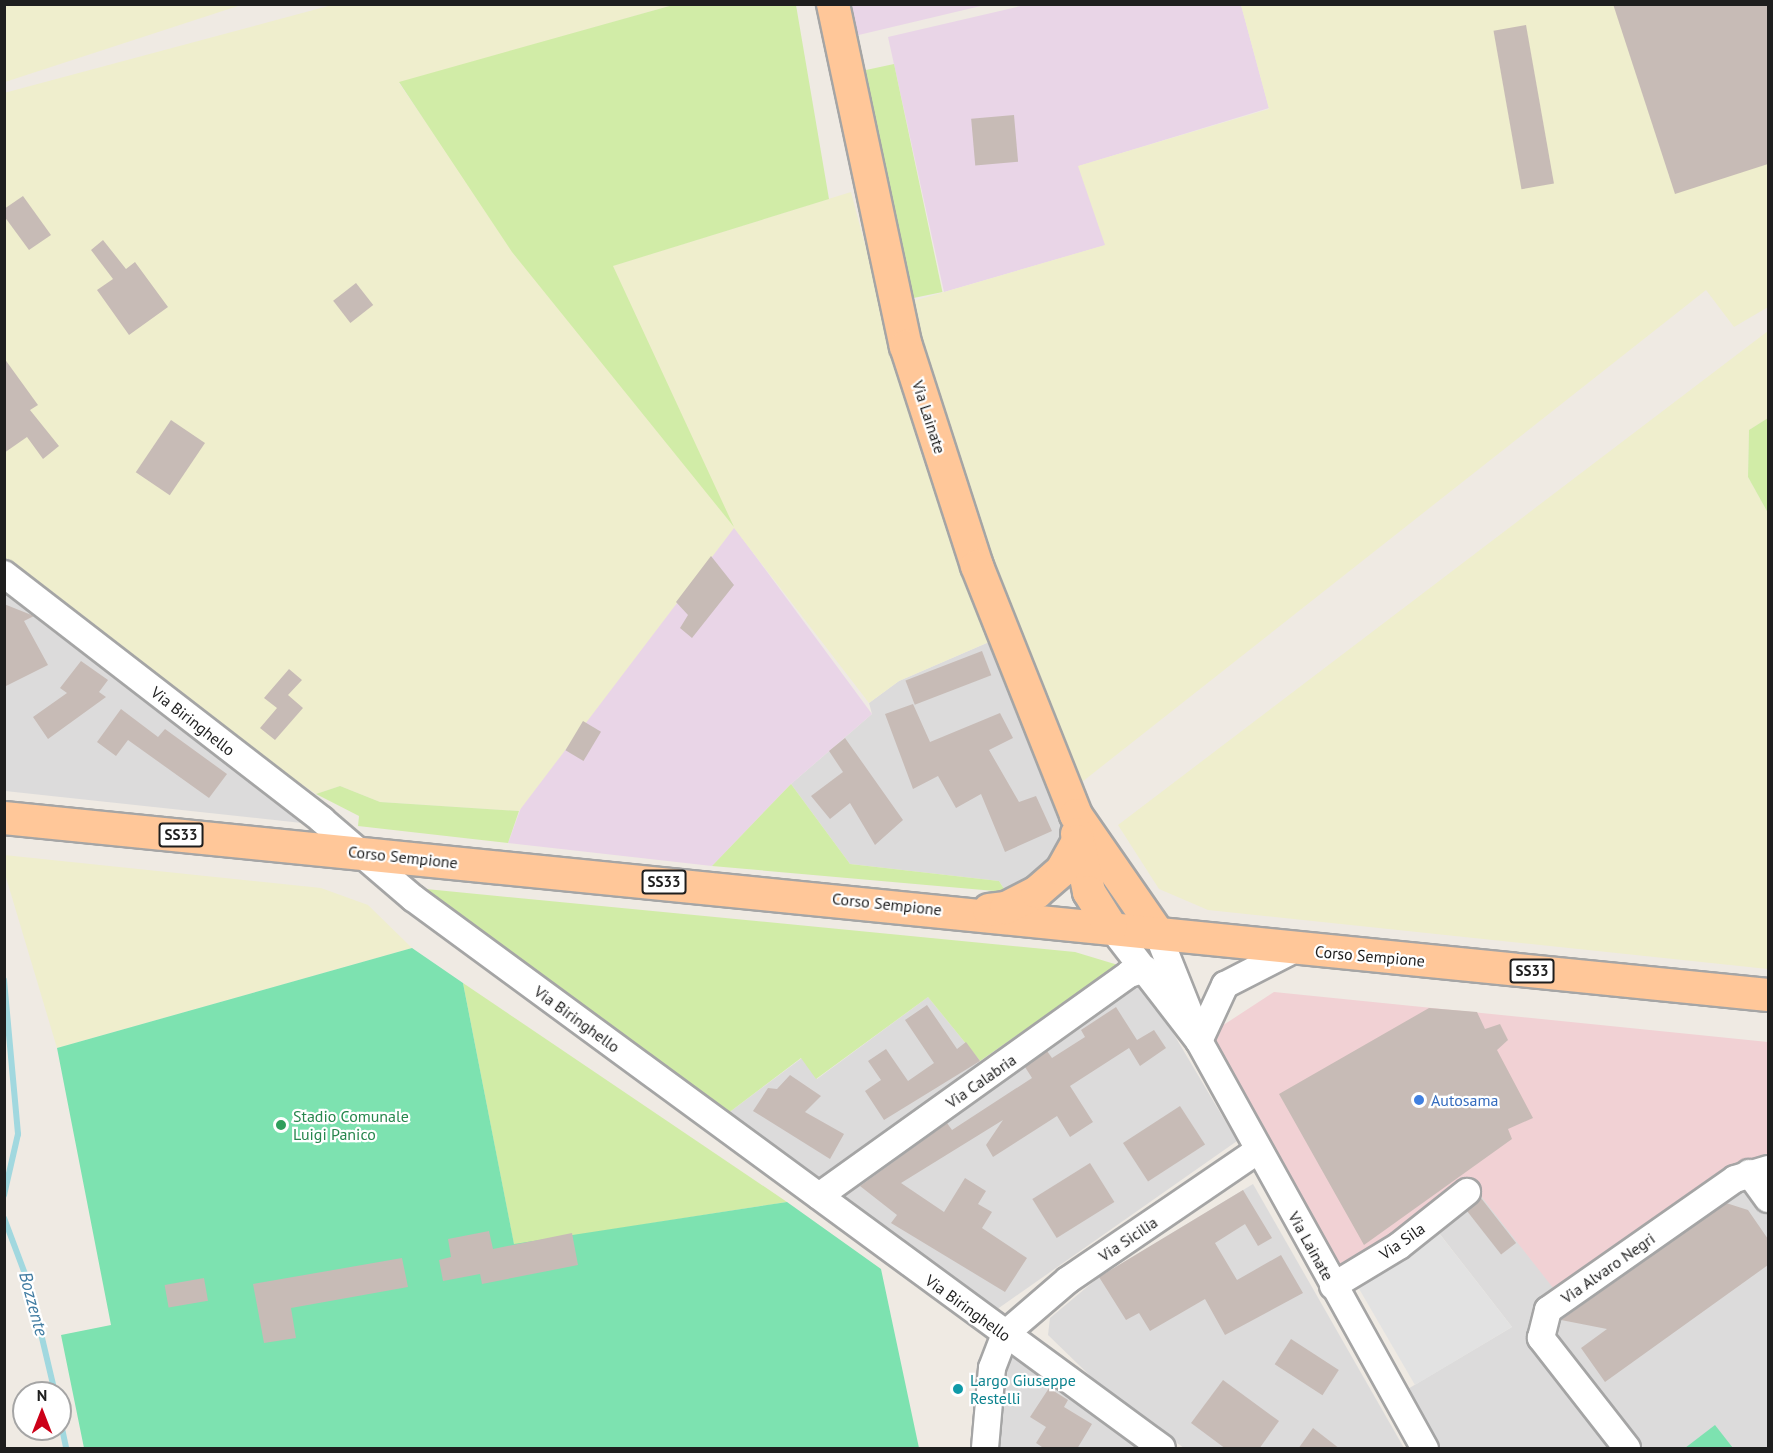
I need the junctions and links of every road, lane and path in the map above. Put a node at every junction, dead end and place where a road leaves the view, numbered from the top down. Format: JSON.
{"nodes":[{"id":1,"x":833,"y":4,"type":"edge"},
{"id":2,"x":4,"y":574,"type":"edge"},
{"id":3,"x":4,"y":818,"type":"edge"},
{"id":4,"x":1077,"y":828,"type":"junction"},
{"id":5,"x":357,"y":852,"type":"junction"},
{"id":6,"x":970,"y":913,"type":"junction"},
{"id":7,"x":1111,"y":927,"type":"junction"},
{"id":8,"x":1157,"y":932,"type":"junction"},
{"id":9,"x":1294,"y":949,"type":"junction"},
{"id":10,"x":1145,"y":969,"type":"junction"},
{"id":11,"x":1768,"y":995,"type":"edge"},
{"id":12,"x":1199,"y":1041,"type":"junction"},
{"id":13,"x":1257,"y":1151,"type":"junction"},
{"id":14,"x":1759,"y":1171,"type":"edge"},
{"id":15,"x":1467,"y":1192,"type":"dead end"},
{"id":16,"x":819,"y":1196,"type":"junction"},
{"id":17,"x":1768,"y":1199,"type":"edge"},
{"id":18,"x":1333,"y":1286,"type":"junction"},
{"id":19,"x":1005,"y":1334,"type":"junction"},
{"id":20,"x":985,"y":1449,"type":"edge"},
{"id":21,"x":1162,"y":1449,"type":"edge"},
{"id":22,"x":1425,"y":1449,"type":"edge"},
{"id":23,"x":1627,"y":1449,"type":"edge"}],
"edges":[{"from":1,"to":4,"type":"main road","name":"Via Lainate"},
{"from":2,"to":5,"type":"street","name":"Via Biringhello"},
{"from":3,"to":5,"type":"main road","name":"Corso Sempione","number":"SS33"},
{"from":4,"to":6,"type":"main road"},
{"from":4,"to":7,"type":"main road","name":"Via Lainate"},
{"from":4,"to":8,"type":"main road","name":"Via Lainate"},
{"from":5,"to":6,"type":"main road","name":"Corso Sempione","number":"SS33"},
{"from":5,"to":16,"type":"street","name":"Via Biringhello"},
{"from":6,"to":7,"type":"main road","name":"Corso Sempione","number":"SS33"},
{"from":7,"to":8,"type":"main road","name":"Corso Sempione","number":"SS33"},
{"from":7,"to":10,"type":"street","name":"Via Lainate"},
{"from":8,"to":9,"type":"main road","name":"Corso Sempione","number":"SS33"},
{"from":8,"to":12,"type":"street","name":"Via Lainate"},
{"from":9,"to":11,"type":"main road","name":"Corso Sempione","number":"SS33"},
{"from":9,"to":12,"type":"street"},
{"from":10,"to":12,"type":"street","name":"Via Lainate"},
{"from":10,"to":16,"type":"street","name":"Via Calabria"},
{"from":12,"to":13,"type":"street","name":"Via Lainate"},
{"from":13,"to":18,"type":"street","name":"Via Lainate"},
{"from":13,"to":19,"type":"street","name":"Via Sicilia"},
{"from":14,"to":17,"type":"street"},
{"from":14,"to":23,"type":"street","name":"Via Alvaro Negri"},
{"from":15,"to":18,"type":"street","name":"Via Sila"},
{"from":16,"to":19,"type":"street","name":"Via Biringhello"},
{"from":18,"to":22,"type":"street","name":"Via Lainate"},
{"from":19,"to":20,"type":"street"},
{"from":19,"to":21,"type":"street","name":"Via Biringhello"}]}
